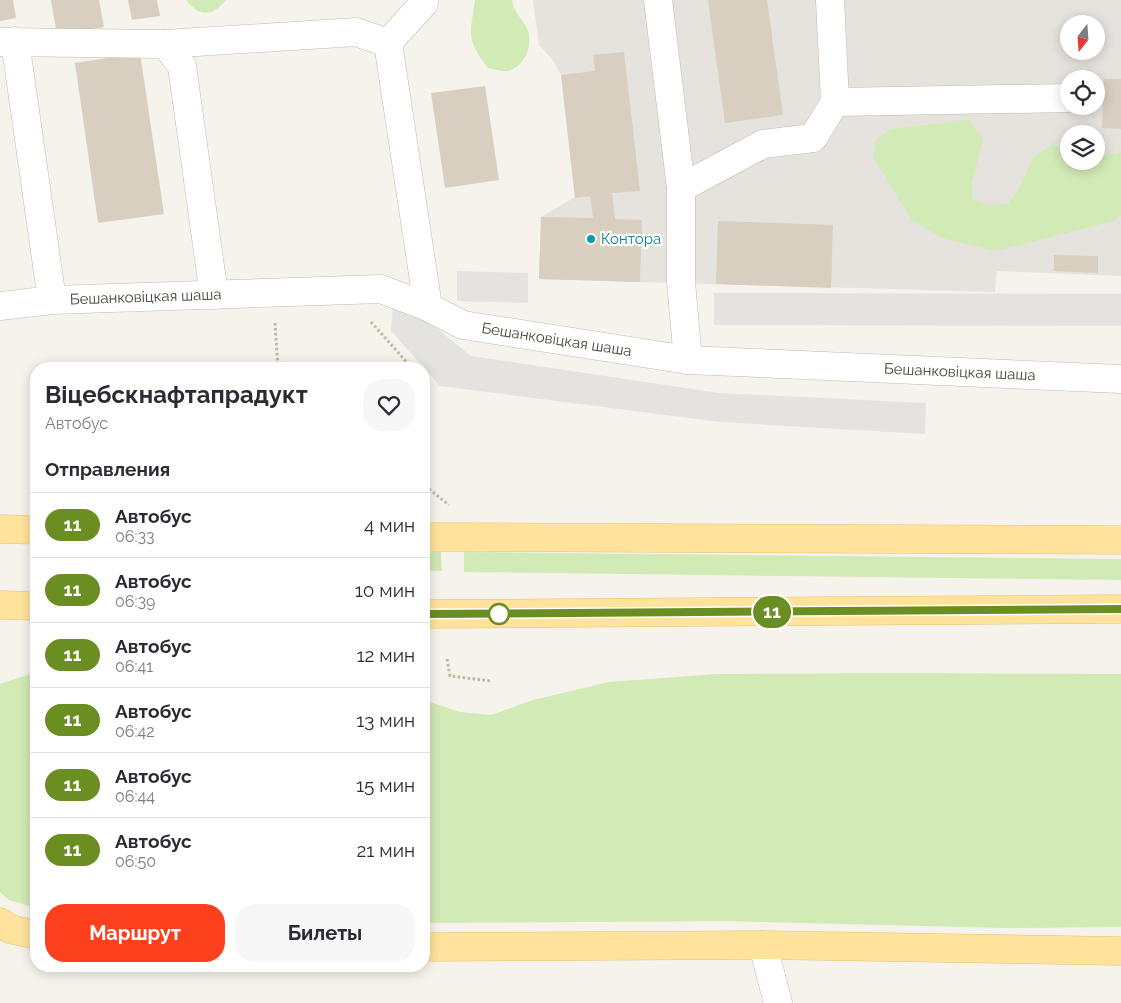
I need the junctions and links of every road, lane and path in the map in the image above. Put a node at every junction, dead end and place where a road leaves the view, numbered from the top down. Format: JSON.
{"nodes":[{"id":1,"x":424,"y":0,"type":"edge"},
{"id":2,"x":658,"y":0,"type":"edge"},
{"id":3,"x":830,"y":0,"type":"edge"},
{"id":4,"x":8,"y":41,"type":"edge"},
{"id":5,"x":388,"y":43,"type":"junction"},
{"id":6,"x":166,"y":44,"type":"junction"},
{"id":7,"x":1060,"y":98,"type":"edge"},
{"id":8,"x":835,"y":102,"type":"junction"},
{"id":9,"x":681,"y":188,"type":"junction"},
{"id":10,"x":332,"y":290,"type":"junction"},
{"id":11,"x":272,"y":293,"type":"junction"},
{"id":12,"x":214,"y":295,"type":"junction"},
{"id":13,"x":52,"y":300,"type":"junction"},
{"id":14,"x":0,"y":306,"type":"edge"},
{"id":15,"x":428,"y":307,"type":"junction"},
{"id":16,"x":688,"y":360,"type":"junction"},
{"id":17,"x":277,"y":362,"type":"edge"},
{"id":18,"x":407,"y":362,"type":"edge"},
{"id":19,"x":1121,"y":379,"type":"edge"},
{"id":20,"x":430,"y":491,"type":"edge"},
{"id":21,"x":453,"y":509,"type":"dead end"},
{"id":22,"x":0,"y":529,"type":"edge"},
{"id":23,"x":30,"y":530,"type":"edge"},
{"id":24,"x":430,"y":537,"type":"edge"},
{"id":25,"x":1121,"y":540,"type":"edge"},
{"id":26,"x":0,"y":605,"type":"edge"},
{"id":27,"x":30,"y":606,"type":"edge"},
{"id":28,"x":1121,"y":609,"type":"edge"},
{"id":29,"x":430,"y":614,"type":"edge"},
{"id":30,"x":447,"y":660,"type":"dead end"},
{"id":31,"x":491,"y":680,"type":"dead end"},
{"id":32,"x":0,"y":922,"type":"edge"},
{"id":33,"x":30,"y":934,"type":"edge"},
{"id":34,"x":763,"y":945,"type":"junction"},
{"id":35,"x":430,"y":947,"type":"edge"},
{"id":36,"x":1121,"y":951,"type":"edge"},
{"id":37,"x":778,"y":1003,"type":"edge"}],
"edges":[{"from":1,"to":5,"type":"street"},
{"from":2,"to":9,"type":"street"},
{"from":3,"to":8,"type":"street"},
{"from":4,"to":6,"type":"street"},
{"from":4,"to":13,"type":"street"},
{"from":5,"to":6,"type":"street"},
{"from":5,"to":15,"type":"street"},
{"from":6,"to":12,"type":"street"},
{"from":7,"to":8,"type":"street"},
{"from":8,"to":9,"type":"street"},
{"from":9,"to":16,"type":"street"},
{"from":10,"to":11,"type":"street","name":"Бешанковіцкая шаша"},
{"from":10,"to":15,"type":"street","name":"Бешанковіцкая шаша"},
{"from":10,"to":18,"type":"path"},
{"from":11,"to":12,"type":"street","name":"Бешанковіцкая шаша"},
{"from":11,"to":17,"type":"path"},
{"from":12,"to":13,"type":"street","name":"Бешанковіцкая шаша"},
{"from":13,"to":14,"type":"street","name":"Бешанковіцкая шаша"},
{"from":15,"to":16,"type":"street","name":"Бешанковіцкая шаша"},
{"from":16,"to":19,"type":"street","name":"Бешанковіцкая шаша"},
{"from":20,"to":21,"type":"path"},
{"from":22,"to":23,"type":"main road"},
{"from":24,"to":25,"type":"main road"},
{"from":26,"to":27,"type":"main road"},
{"from":28,"to":29,"type":"main road"},
{"from":30,"to":31,"type":"path"},
{"from":32,"to":33,"type":"main road"},
{"from":34,"to":35,"type":"main road"},
{"from":34,"to":36,"type":"main road"},
{"from":34,"to":37,"type":"street"}]}
